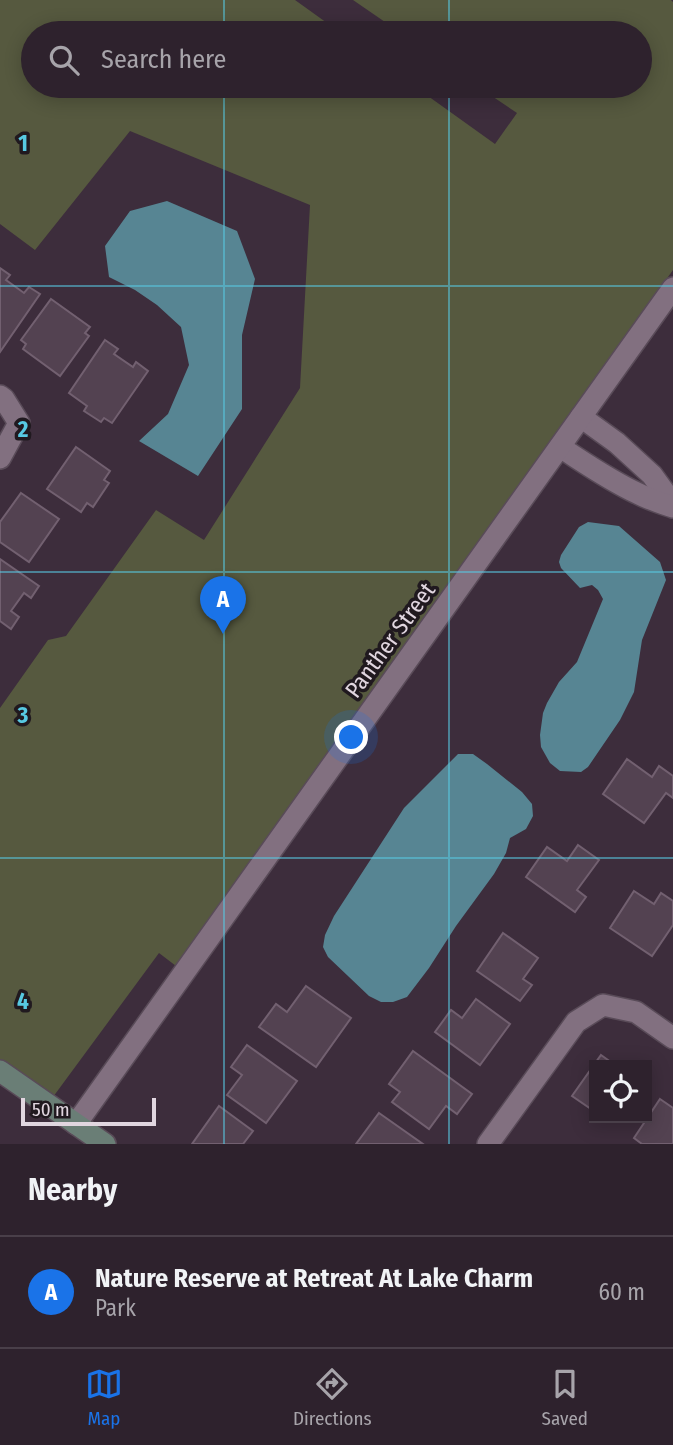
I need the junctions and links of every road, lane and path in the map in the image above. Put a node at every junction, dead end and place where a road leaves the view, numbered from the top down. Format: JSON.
{"nodes":[{"id":1,"x":673,"y":288,"type":"edge"},
{"id":2,"x":0,"y":396,"type":"edge"},
{"id":3,"x":581,"y":417,"type":"junction"},
{"id":4,"x":560,"y":447,"type":"junction"},
{"id":5,"x":0,"y":458,"type":"edge"},
{"id":6,"x":638,"y":461,"type":"junction"},
{"id":7,"x":620,"y":485,"type":"junction"},
{"id":8,"x":673,"y":506,"type":"edge"},
{"id":9,"x":673,"y":1038,"type":"edge"},
{"id":10,"x":0,"y":1071,"type":"edge"},
{"id":11,"x":76,"y":1124,"type":"junction"},
{"id":12,"x":105,"y":1144,"type":"edge"},
{"id":13,"x":488,"y":1144,"type":"edge"}],
"edges":[{"from":1,"to":3,"type":"street","name":"Panther Street"},
{"from":2,"to":5,"type":"street"},
{"from":3,"to":4,"type":"street","name":"Panther Street"},
{"from":3,"to":6,"type":"street"},
{"from":4,"to":7,"type":"street"},
{"from":4,"to":11,"type":"street","name":"Panther Street"},
{"from":6,"to":7,"type":"street"},
{"from":6,"to":8,"type":"street"},
{"from":7,"to":8,"type":"street"},
{"from":9,"to":13,"type":"street"},
{"from":10,"to":11,"type":"street"},
{"from":11,"to":12,"type":"street"}]}
